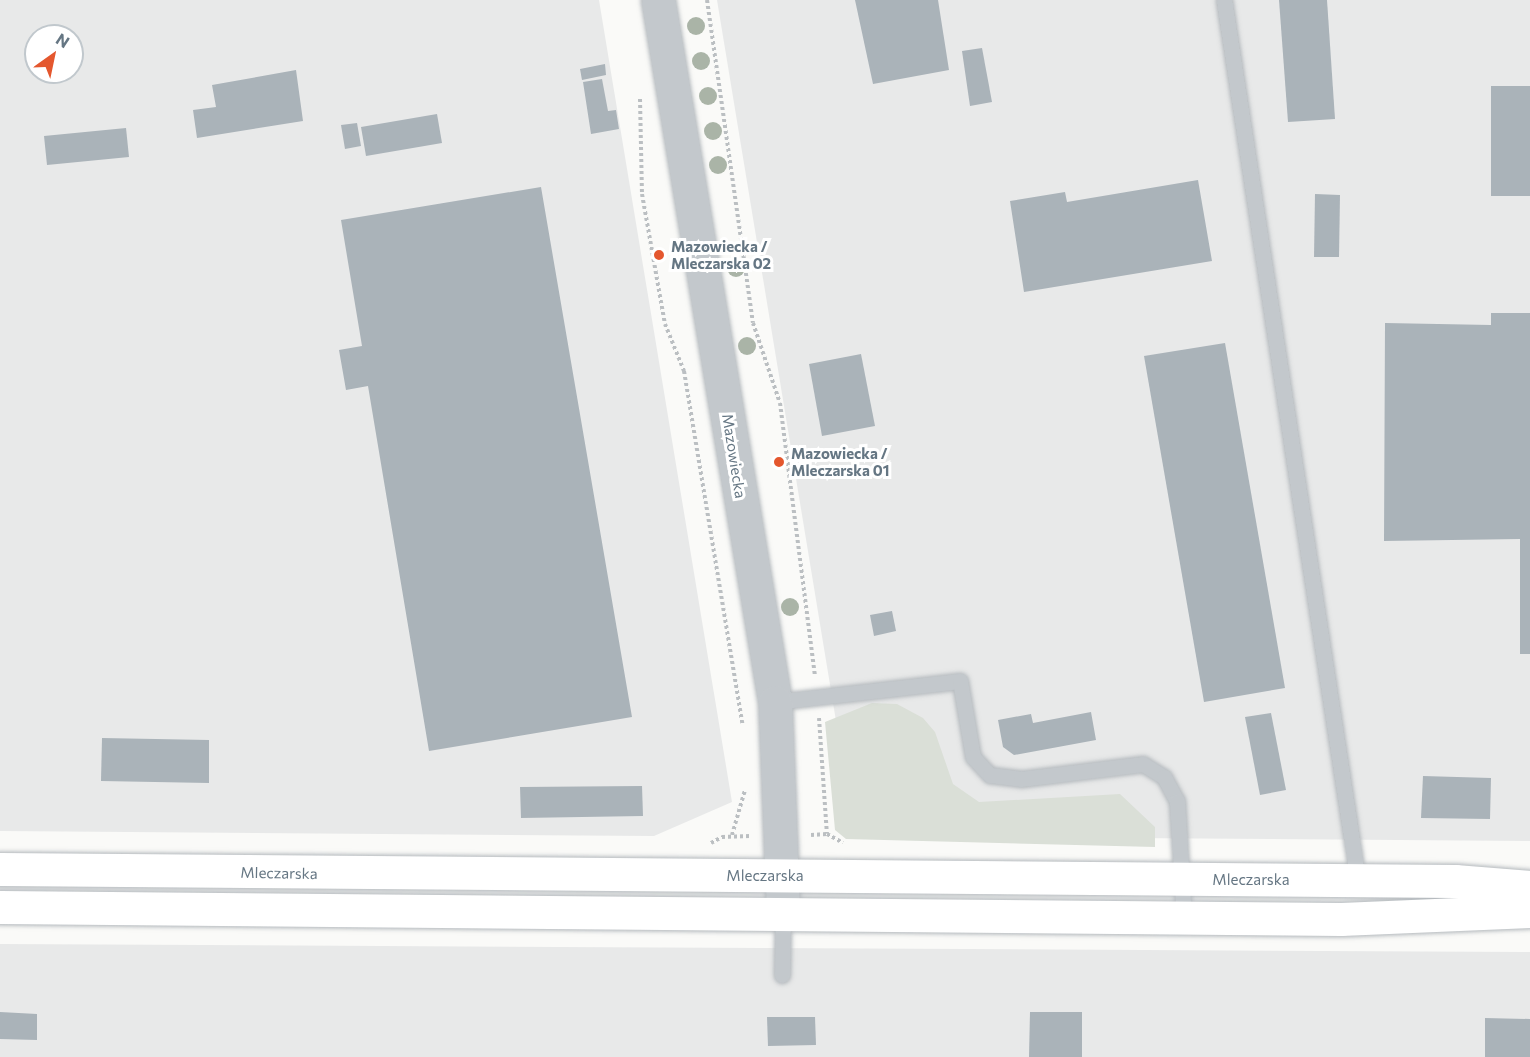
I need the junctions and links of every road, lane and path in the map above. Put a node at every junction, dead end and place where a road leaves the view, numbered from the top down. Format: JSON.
{"nodes":[{"id":1,"x":658,"y":0,"type":"edge"},
{"id":2,"x":707,"y":0,"type":"edge"},
{"id":3,"x":1224,"y":0,"type":"edge"},
{"id":4,"x":639,"y":88,"type":"dead end"},
{"id":5,"x":818,"y":698,"type":"junction"},
{"id":6,"x":775,"y":702,"type":"junction"},
{"id":7,"x":743,"y":734,"type":"dead end"},
{"id":8,"x":748,"y":780,"type":"dead end"},
{"id":9,"x":827,"y":834,"type":"dead end"},
{"id":10,"x":732,"y":835,"type":"dead end"},
{"id":11,"x":0,"y":869,"type":"edge"},
{"id":12,"x":783,"y":876,"type":"junction"},
{"id":13,"x":1182,"y":880,"type":"junction"},
{"id":14,"x":1358,"y":881,"type":"junction"},
{"id":15,"x":1530,"y":887,"type":"edge"},
{"id":16,"x":0,"y":907,"type":"edge"},
{"id":17,"x":1530,"y":911,"type":"edge"},
{"id":18,"x":783,"y":914,"type":"junction"},
{"id":19,"x":1184,"y":918,"type":"junction"},
{"id":20,"x":782,"y":975,"type":"dead end"}],
"edges":[{"from":1,"to":6,"type":"street","name":"Mazowiecka"},
{"from":2,"to":5,"type":"path"},
{"from":3,"to":14,"type":"lane"},
{"from":4,"to":7,"type":"path"},
{"from":5,"to":6,"type":"lane"},
{"from":5,"to":9,"type":"path"},
{"from":5,"to":13,"type":"lane"},
{"from":6,"to":12,"type":"street","name":"Mazowiecka"},
{"from":8,"to":10,"type":"path"},
{"from":11,"to":12,"type":"main road","name":"Mleczarska"},
{"from":12,"to":13,"type":"main road","name":"Mleczarska"},
{"from":12,"to":18,"type":"street","name":"Mazowiecka"},
{"from":13,"to":14,"type":"main road","name":"Mleczarska"},
{"from":13,"to":19,"type":"lane"},
{"from":14,"to":15,"type":"main road","name":"Mleczarska"},
{"from":16,"to":18,"type":"main road"},
{"from":17,"to":19,"type":"main road"},
{"from":18,"to":19,"type":"main road"},
{"from":18,"to":20,"type":"lane"}]}
